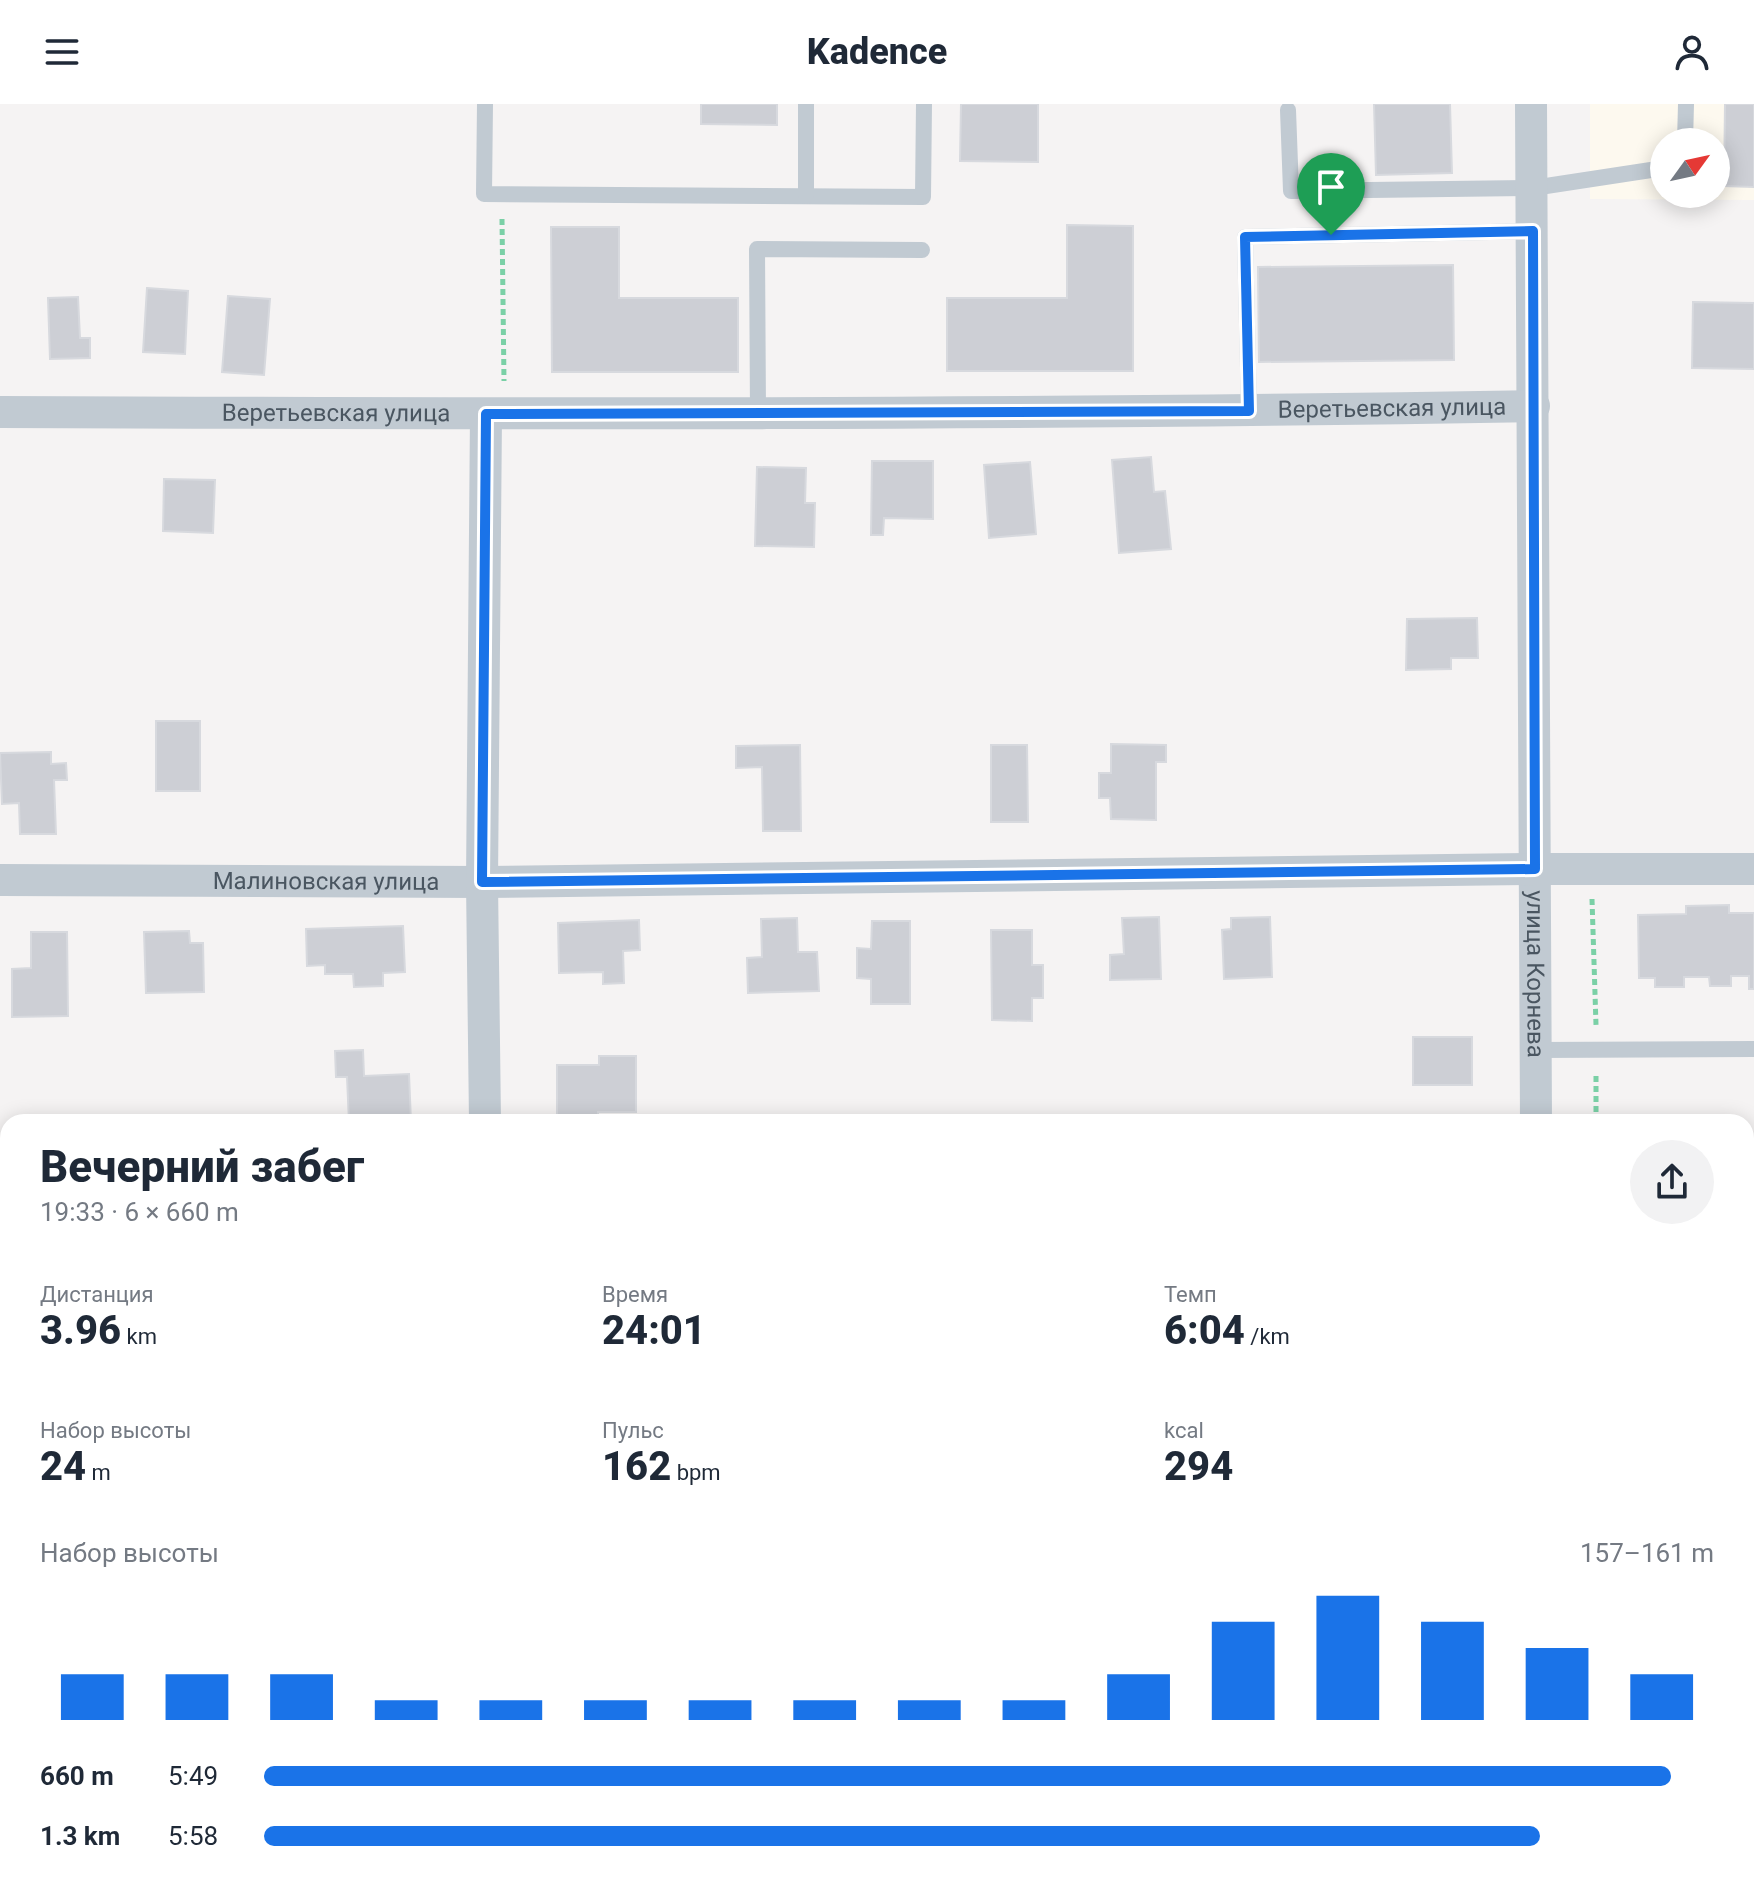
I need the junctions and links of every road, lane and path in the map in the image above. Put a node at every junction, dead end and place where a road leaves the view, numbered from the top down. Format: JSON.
{"nodes":[{"id":1,"x":485,"y":104,"type":"edge"},
{"id":2,"x":806,"y":104,"type":"edge"},
{"id":3,"x":924,"y":104,"type":"edge"},
{"id":4,"x":1531,"y":104,"type":"edge"},
{"id":5,"x":1686,"y":104,"type":"edge"},
{"id":6,"x":1288,"y":110,"type":"dead end"},
{"id":7,"x":1685,"y":128,"type":"edge"},
{"id":8,"x":1650,"y":170,"type":"edge"},
{"id":9,"x":1533,"y":188,"type":"junction"},
{"id":10,"x":502,"y":194,"type":"junction"},
{"id":11,"x":806,"y":196,"type":"junction"},
{"id":12,"x":1533,"y":231,"type":"junction"},
{"id":13,"x":922,"y":250,"type":"dead end"},
{"id":14,"x":1534,"y":406,"type":"junction"},
{"id":15,"x":1249,"y":411,"type":"junction"},
{"id":16,"x":0,"y":412,"type":"edge"},
{"id":17,"x":758,"y":413,"type":"junction"},
{"id":18,"x":495,"y":414,"type":"junction"},
{"id":19,"x":1535,"y":869,"type":"junction"},
{"id":20,"x":1754,"y":869,"type":"edge"},
{"id":21,"x":1591,"y":870,"type":"junction"},
{"id":22,"x":0,"y":880,"type":"edge"},
{"id":23,"x":482,"y":882,"type":"junction"},
{"id":24,"x":1754,"y":1049,"type":"edge"},
{"id":25,"x":1537,"y":1050,"type":"junction"},
{"id":26,"x":1596,"y":1050,"type":"junction"},
{"id":27,"x":485,"y":1114,"type":"edge"},
{"id":28,"x":1536,"y":1114,"type":"edge"},
{"id":29,"x":1596,"y":1114,"type":"edge"}],
"edges":[{"from":1,"to":10,"type":"lane"},
{"from":2,"to":11,"type":"lane"},
{"from":3,"to":11,"type":"lane"},
{"from":4,"to":9,"type":"street","name":"улица Корнева"},
{"from":5,"to":7,"type":"lane"},
{"from":6,"to":9,"type":"lane"},
{"from":8,"to":9,"type":"lane"},
{"from":9,"to":12,"type":"street","name":"улица Корнева"},
{"from":10,"to":11,"type":"lane"},
{"from":10,"to":18,"type":"path"},
{"from":12,"to":14,"type":"street","name":"улица Корнева"},
{"from":12,"to":15,"type":"lane"},
{"from":13,"to":17,"type":"lane"},
{"from":14,"to":15,"type":"street","name":"Веретьевская улица"},
{"from":14,"to":19,"type":"street","name":"улица Корнева"},
{"from":15,"to":17,"type":"street","name":"Веретьевская улица"},
{"from":16,"to":18,"type":"street","name":"Веретьевская улица"},
{"from":17,"to":18,"type":"street","name":"Веретьевская улица"},
{"from":18,"to":23,"type":"street"},
{"from":19,"to":21,"type":"street","name":"Малиновская улица"},
{"from":19,"to":23,"type":"street","name":"Малиновская улица"},
{"from":19,"to":25,"type":"street","name":"улица Корнева"},
{"from":20,"to":21,"type":"street","name":"Малиновская улица"},
{"from":21,"to":26,"type":"path"},
{"from":22,"to":23,"type":"street","name":"Малиновская улица"},
{"from":23,"to":27,"type":"street"},
{"from":24,"to":26,"type":"lane"},
{"from":25,"to":26,"type":"lane"},
{"from":25,"to":28,"type":"street","name":"улица Корнева"},
{"from":26,"to":29,"type":"path"}]}
